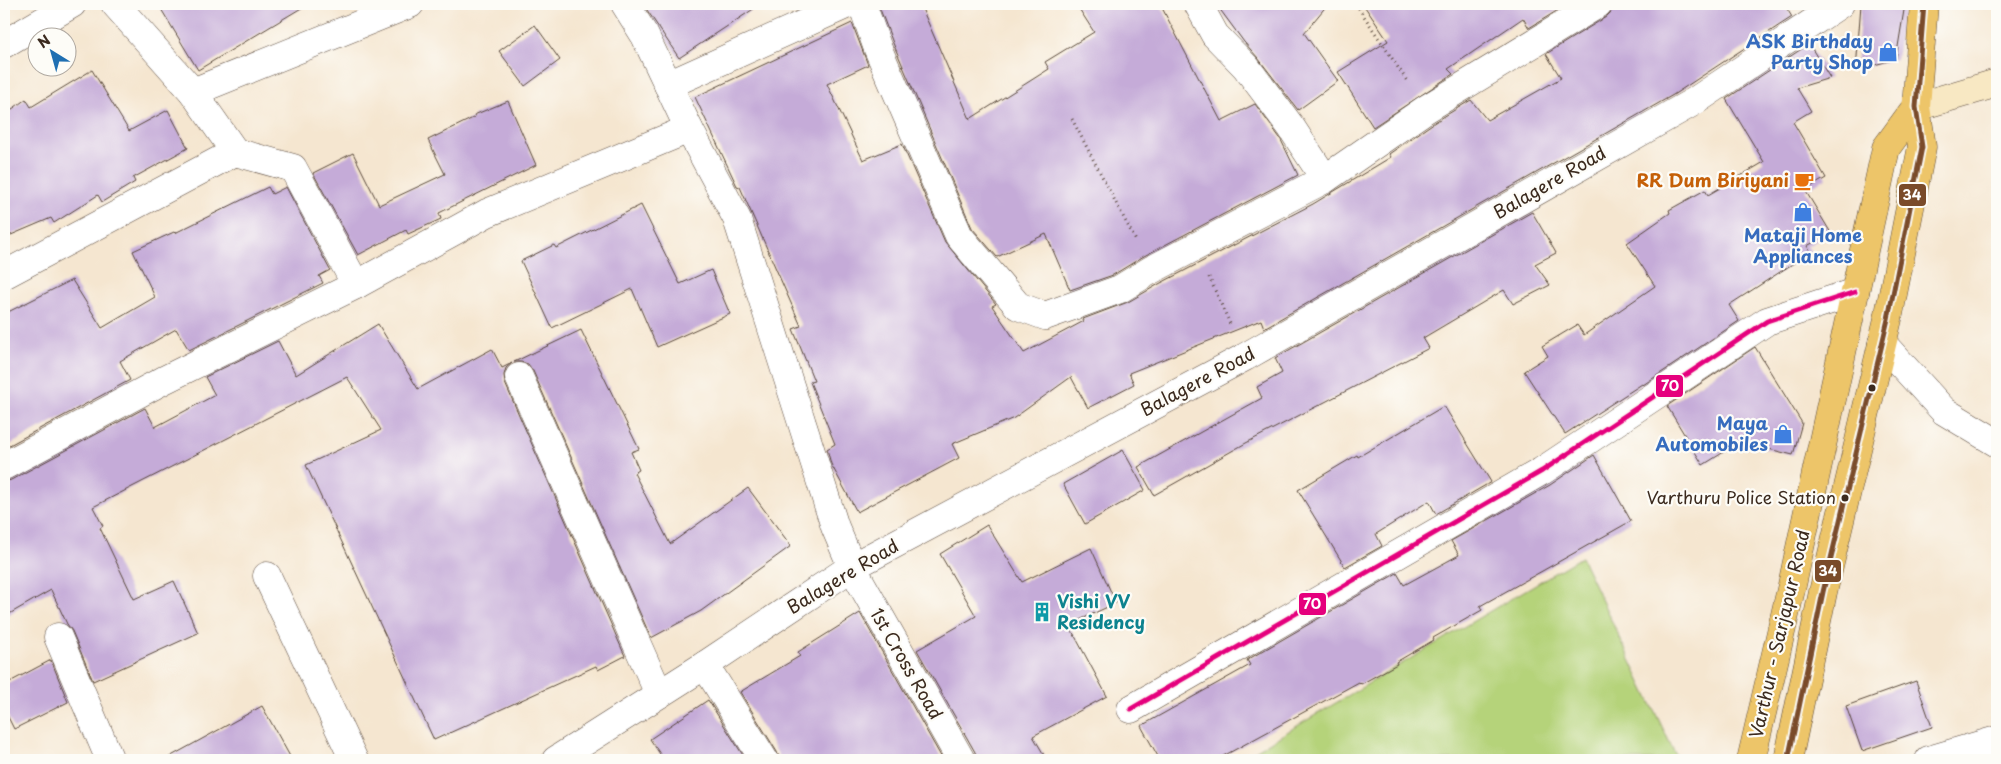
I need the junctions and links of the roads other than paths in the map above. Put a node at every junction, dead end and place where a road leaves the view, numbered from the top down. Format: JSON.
{"nodes":[{"id":1,"x":72,"y":4,"type":"edge"},
{"id":2,"x":116,"y":4,"type":"edge"},
{"id":3,"x":410,"y":4,"type":"edge"},
{"id":4,"x":625,"y":4,"type":"edge"},
{"id":5,"x":848,"y":4,"type":"edge"},
{"id":6,"x":862,"y":4,"type":"edge"},
{"id":7,"x":1198,"y":4,"type":"edge"},
{"id":8,"x":1598,"y":4,"type":"edge"},
{"id":9,"x":1840,"y":4,"type":"edge"},
{"id":10,"x":1924,"y":4,"type":"edge"},
{"id":11,"x":4,"y":44,"type":"edge"},
{"id":12,"x":1997,"y":83,"type":"edge"},
{"id":13,"x":668,"y":85,"type":"junction"},
{"id":14,"x":193,"y":92,"type":"junction"},
{"id":15,"x":1916,"y":107,"type":"junction"},
{"id":16,"x":689,"y":129,"type":"junction"},
{"id":17,"x":235,"y":152,"type":"junction"},
{"id":18,"x":1325,"y":179,"type":"junction"},
{"id":19,"x":4,"y":275,"type":"edge"},
{"id":20,"x":356,"y":285,"type":"junction"},
{"id":21,"x":1855,"y":292,"type":"junction"},
{"id":22,"x":1882,"y":343,"type":"junction"},
{"id":23,"x":519,"y":377,"type":"dead end"},
{"id":24,"x":1997,"y":443,"type":"edge"},
{"id":25,"x":4,"y":466,"type":"edge"},
{"id":26,"x":852,"y":568,"type":"junction"},
{"id":27,"x":267,"y":576,"type":"dead end"},
{"id":28,"x":58,"y":637,"type":"dead end"},
{"id":29,"x":705,"y":665,"type":"junction"},
{"id":30,"x":659,"y":694,"type":"junction"},
{"id":31,"x":1131,"y":709,"type":"dead end"},
{"id":32,"x":1997,"y":740,"type":"edge"},
{"id":33,"x":561,"y":759,"type":"edge"},
{"id":34,"x":110,"y":760,"type":"edge"},
{"id":35,"x":354,"y":760,"type":"edge"},
{"id":36,"x":764,"y":760,"type":"edge"},
{"id":37,"x":961,"y":760,"type":"edge"},
{"id":38,"x":1752,"y":760,"type":"edge"},
{"id":39,"x":1788,"y":760,"type":"edge"},
{"id":40,"x":1929,"y":760,"type":"edge"}],
"edges":[{"from":1,"to":11,"type":"street"},
{"from":2,"to":14,"type":"street"},
{"from":3,"to":14,"type":"street"},
{"from":4,"to":13,"type":"street","name":"1st Cross Road"},
{"from":5,"to":13,"type":"street"},
{"from":6,"to":18,"type":"street"},
{"from":7,"to":18,"type":"street"},
{"from":8,"to":18,"type":"street"},
{"from":9,"to":26,"type":"street","name":"Balagere Road"},
{"from":10,"to":15,"type":"main road","name":"Varthur - Sarjapur Road"},
{"from":12,"to":15,"type":"main road"},
{"from":13,"to":16,"type":"street","name":"1st Cross Road"},
{"from":14,"to":17,"type":"street"},
{"from":15,"to":21,"type":"main road","name":"Varthur - Sarjapur Road"},
{"from":15,"to":22,"type":"main road","name":"Varthur - Sarjapur Road"},
{"from":16,"to":20,"type":"street"},
{"from":16,"to":26,"type":"street","name":"1st Cross Road"},
{"from":17,"to":19,"type":"street"},
{"from":17,"to":20,"type":"street"},
{"from":20,"to":25,"type":"street"},
{"from":21,"to":31,"type":"street"},
{"from":21,"to":38,"type":"main road","name":"Varthur - Sarjapur Road"},
{"from":22,"to":24,"type":"street"},
{"from":22,"to":39,"type":"main road","name":"Varthur - Sarjapur Road"},
{"from":23,"to":30,"type":"street"},
{"from":26,"to":29,"type":"street","name":"Balagere Road"},
{"from":26,"to":37,"type":"street","name":"1st Cross Road"},
{"from":27,"to":35,"type":"street"},
{"from":28,"to":34,"type":"street"},
{"from":29,"to":30,"type":"street","name":"Balagere Road"},
{"from":29,"to":36,"type":"street"},
{"from":30,"to":33,"type":"street","name":"Balagere Road"},
{"from":32,"to":40,"type":"street"}]}
